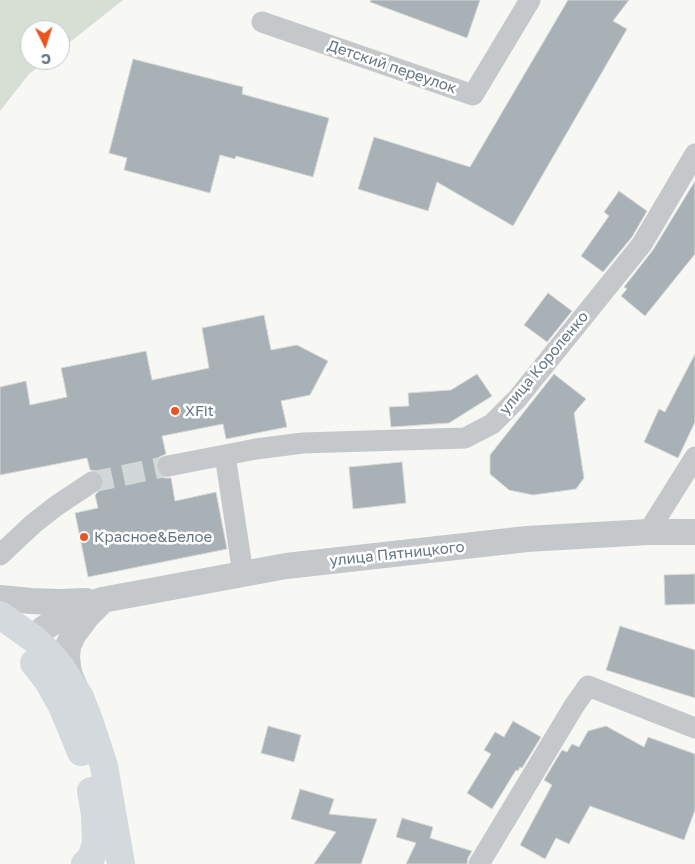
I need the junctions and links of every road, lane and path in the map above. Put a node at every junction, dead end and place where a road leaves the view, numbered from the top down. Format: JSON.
{"nodes":[{"id":1,"x":530,"y":0,"type":"edge"},
{"id":2,"x":262,"y":22,"type":"dead end"},
{"id":3,"x":695,"y":154,"type":"edge"},
{"id":4,"x":225,"y":455,"type":"junction"},
{"id":5,"x":695,"y":457,"type":"edge"},
{"id":6,"x":168,"y":466,"type":"tunnel mouth"},
{"id":7,"x":92,"y":482,"type":"tunnel mouth"},
{"id":8,"x":648,"y":532,"type":"junction"},
{"id":9,"x":695,"y":532,"type":"edge"},
{"id":10,"x":0,"y":555,"type":"edge"},
{"id":11,"x":243,"y":574,"type":"junction"},
{"id":12,"x":0,"y":598,"type":"edge"},
{"id":13,"x":102,"y":600,"type":"junction"},
{"id":14,"x":0,"y":615,"type":"edge"},
{"id":15,"x":0,"y":635,"type":"edge"},
{"id":16,"x":28,"y":646,"type":"junction"},
{"id":17,"x":80,"y":697,"type":"junction"},
{"id":18,"x":695,"y":728,"type":"edge"},
{"id":19,"x":86,"y":864,"type":"edge"},
{"id":20,"x":121,"y":864,"type":"edge"},
{"id":21,"x":479,"y":864,"type":"edge"}],
"edges":[{"from":1,"to":2,"type":"street","name":"Детский переулок"},
{"from":3,"to":4,"type":"street","name":"улица Короленко"},
{"from":4,"to":6,"type":"street","name":"улица Короленко"},
{"from":4,"to":11,"type":"street"},
{"from":5,"to":8,"type":"street"},
{"from":7,"to":10,"type":"street"},
{"from":8,"to":9,"type":"street","name":"улица Пятницкого"},
{"from":8,"to":11,"type":"street","name":"улица Пятницкого"},
{"from":11,"to":13,"type":"street","name":"улица Пятницкого"},
{"from":12,"to":13,"type":"street"},
{"from":13,"to":16,"type":"street"},
{"from":13,"to":17,"type":"street"},
{"from":14,"to":16,"type":"main road"},
{"from":15,"to":16,"type":"main road"},
{"from":16,"to":17,"type":"main road"},
{"from":16,"to":19,"type":"main road"},
{"from":17,"to":20,"type":"main road"},
{"from":18,"to":21,"type":"street"}]}
